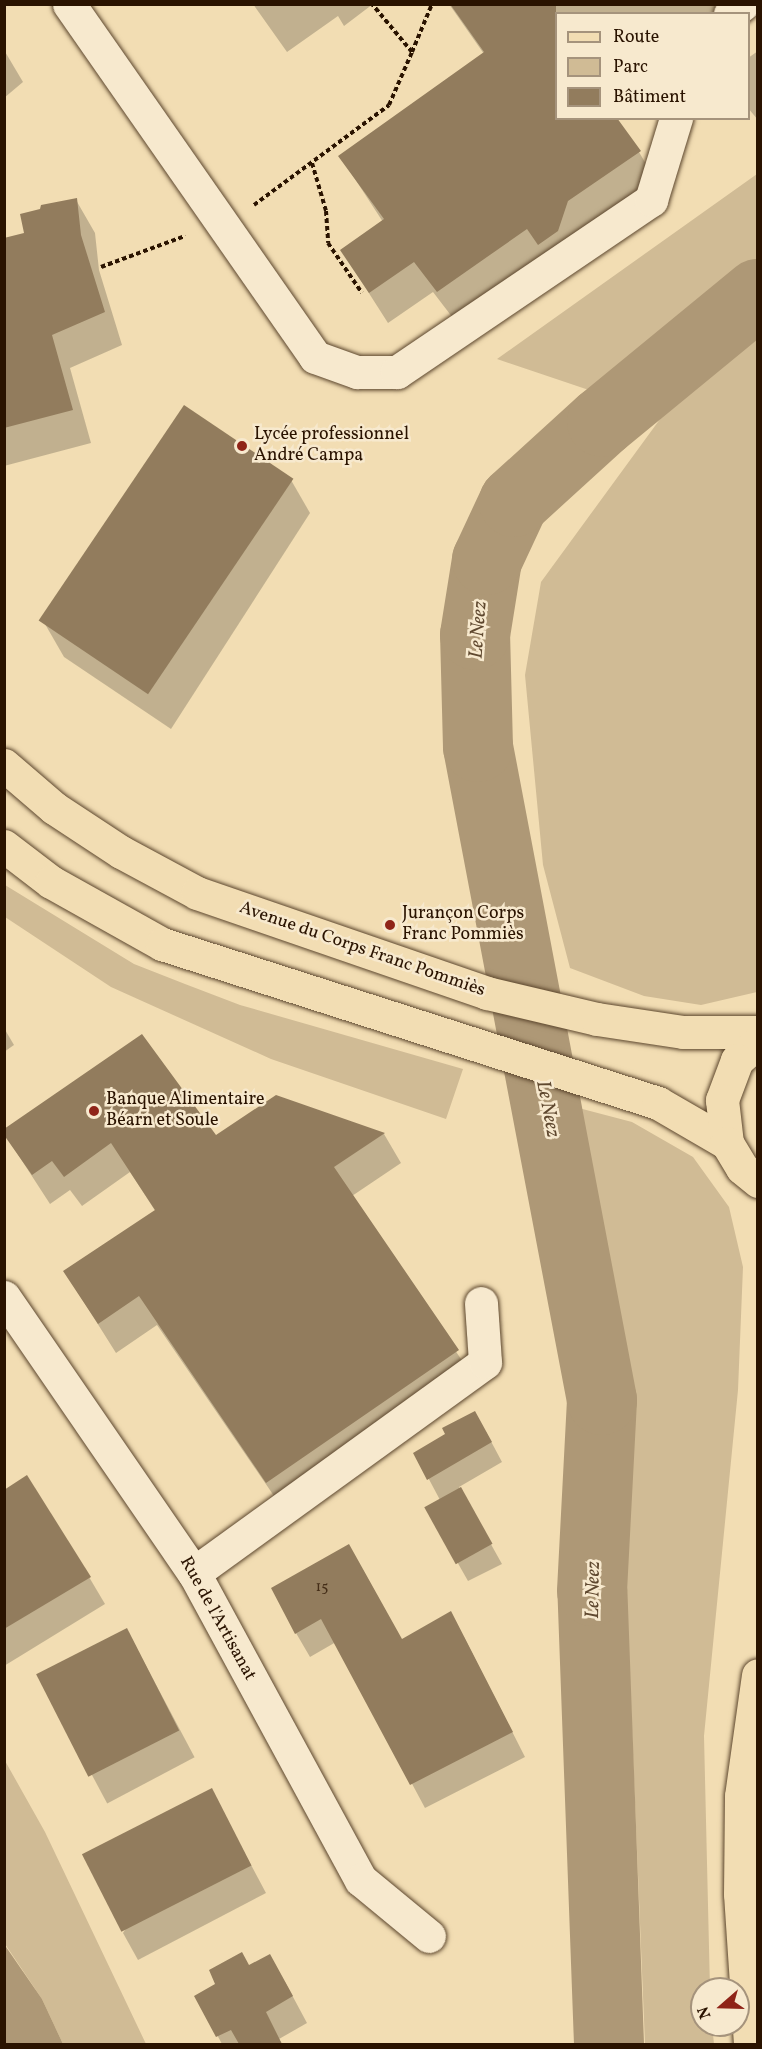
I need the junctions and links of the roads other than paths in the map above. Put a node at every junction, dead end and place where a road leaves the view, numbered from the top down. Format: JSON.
{"nodes":[{"id":1,"x":69,"y":4,"type":"edge"},
{"id":2,"x":675,"y":120,"type":"edge"},
{"id":3,"x":4,"y":765,"type":"edge"},
{"id":4,"x":4,"y":846,"type":"edge"},
{"id":5,"x":758,"y":1032,"type":"edge"},
{"id":6,"x":758,"y":1042,"type":"edge"},
{"id":7,"x":727,"y":1143,"type":"junction"},
{"id":8,"x":758,"y":1181,"type":"edge"},
{"id":9,"x":4,"y":1297,"type":"edge"},
{"id":10,"x":481,"y":1303,"type":"dead end"},
{"id":11,"x":194,"y":1573,"type":"junction"},
{"id":12,"x":758,"y":1675,"type":"edge"},
{"id":13,"x":429,"y":1936,"type":"dead end"},
{"id":14,"x":750,"y":2044,"type":"edge"}],
"edges":[{"from":1,"to":2,"type":"street"},
{"from":3,"to":5,"type":"main road","name":"Avenue du Corps Franc Pommiès"},
{"from":4,"to":7,"type":"main road"},
{"from":6,"to":7,"type":"main road"},
{"from":7,"to":8,"type":"main road"},
{"from":9,"to":11,"type":"street","name":"Rue de l'Artisanat"},
{"from":10,"to":11,"type":"street"},
{"from":11,"to":13,"type":"street","name":"Rue de l'Artisanat"},
{"from":12,"to":14,"type":"main road"}]}
